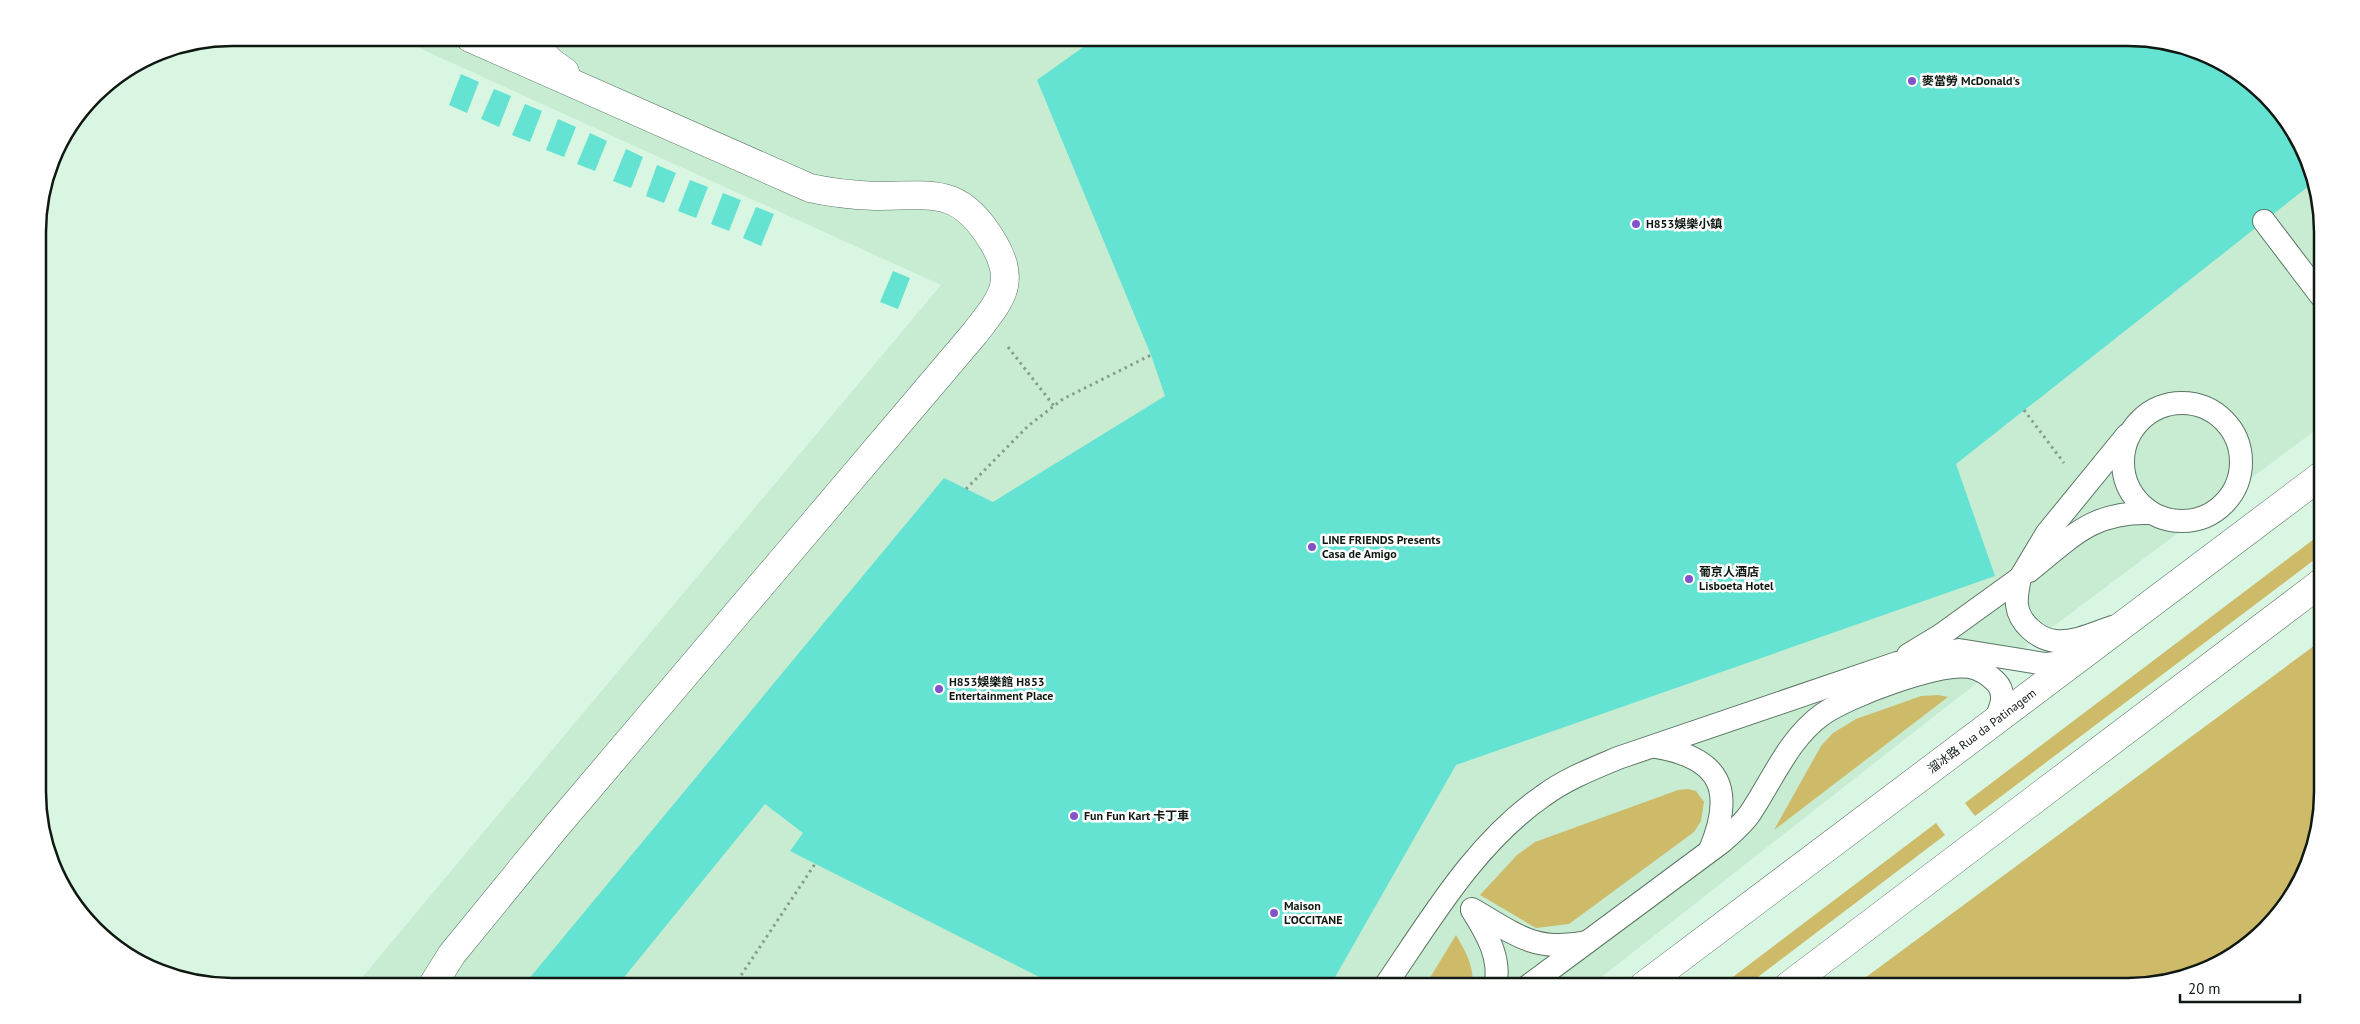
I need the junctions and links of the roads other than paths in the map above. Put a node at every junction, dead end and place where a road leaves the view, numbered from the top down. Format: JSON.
{"nodes":[{"id":1,"x":488,"y":46,"type":"edge"},
{"id":2,"x":535,"y":46,"type":"edge"},
{"id":3,"x":601,"y":96,"type":"junction"},
{"id":4,"x":2264,"y":221,"type":"dead end"},
{"id":5,"x":2314,"y":287,"type":"edge"},
{"id":6,"x":2132,"y":429,"type":"junction"},
{"id":7,"x":2314,"y":481,"type":"edge"},
{"id":8,"x":2151,"y":514,"type":"junction"},
{"id":9,"x":2020,"y":578,"type":"junction"},
{"id":10,"x":2314,"y":588,"type":"edge"},
{"id":11,"x":2125,"y":623,"type":"junction"},
{"id":12,"x":2075,"y":661,"type":"junction"},
{"id":13,"x":1897,"y":662,"type":"junction"},
{"id":14,"x":1995,"y":720,"type":"junction"},
{"id":15,"x":1655,"y":746,"type":"junction"},
{"id":16,"x":1709,"y":852,"type":"junction"},
{"id":17,"x":1590,"y":941,"type":"junction"},
{"id":18,"x":437,"y":978,"type":"edge"},
{"id":19,"x":1391,"y":978,"type":"edge"},
{"id":20,"x":1495,"y":978,"type":"edge"},
{"id":21,"x":1539,"y":978,"type":"edge"},
{"id":22,"x":1654,"y":978,"type":"edge"},
{"id":23,"x":1799,"y":978,"type":"edge"}],
"edges":[{"from":1,"to":3,"type":"street"},
{"from":2,"to":3,"type":"street"},
{"from":3,"to":18,"type":"street"},
{"from":4,"to":5,"type":"lane"},
{"from":6,"to":8,"type":"lane"},
{"from":6,"to":8,"type":"lane"},
{"from":6,"to":9,"type":"lane"},
{"from":7,"to":11,"type":"street","name":"溜冰路 Rua da Patinagem"},
{"from":8,"to":9,"type":"lane"},
{"from":9,"to":11,"type":"lane"},
{"from":9,"to":13,"type":"lane"},
{"from":10,"to":23,"type":"street"},
{"from":11,"to":12,"type":"street","name":"溜冰路 Rua da Patinagem"},
{"from":12,"to":13,"type":"lane"},
{"from":12,"to":14,"type":"street","name":"溜冰路 Rua da Patinagem"},
{"from":13,"to":15,"type":"lane"},
{"from":14,"to":16,"type":"lane"},
{"from":14,"to":22,"type":"street","name":"溜冰路 Rua da Patinagem"},
{"from":15,"to":16,"type":"lane"},
{"from":15,"to":19,"type":"lane"},
{"from":16,"to":17,"type":"lane"},
{"from":17,"to":20,"type":"lane"},
{"from":17,"to":21,"type":"lane"}]}
